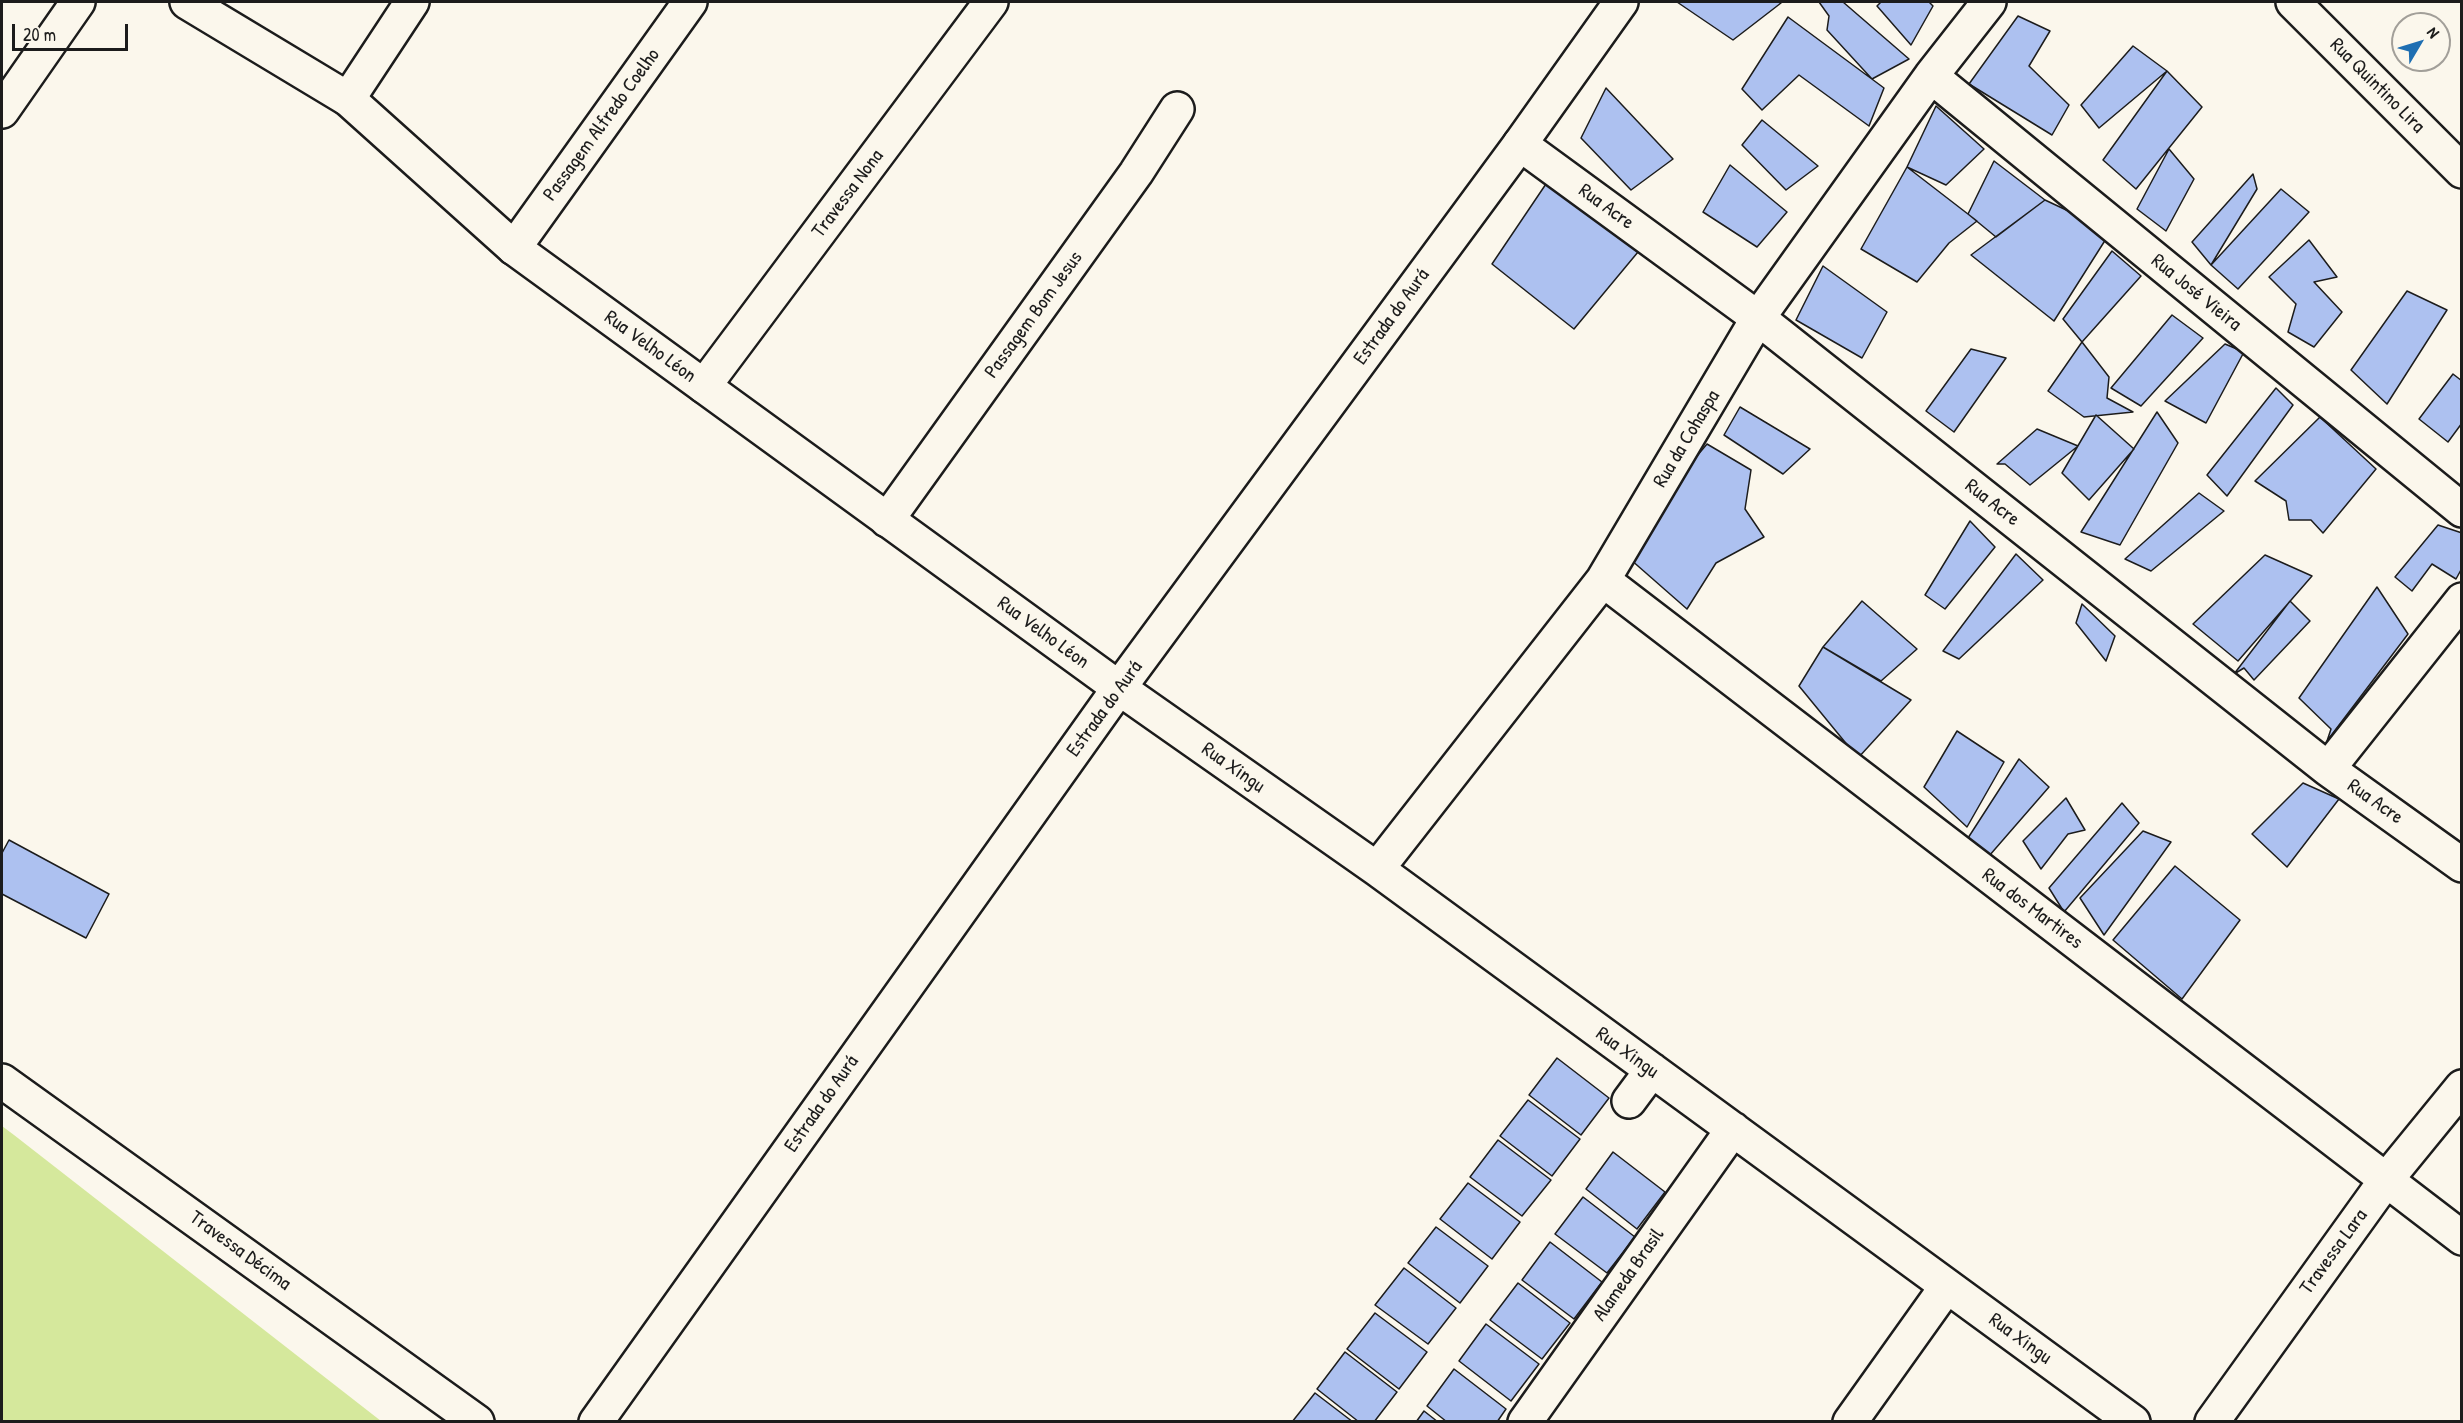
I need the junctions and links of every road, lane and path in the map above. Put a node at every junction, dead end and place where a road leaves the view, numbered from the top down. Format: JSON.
{"nodes":[{"id":1,"x":78,"y":2,"type":"edge"},
{"id":2,"x":187,"y":2,"type":"edge"},
{"id":3,"x":412,"y":2,"type":"edge"},
{"id":4,"x":690,"y":2,"type":"edge"},
{"id":5,"x":991,"y":2,"type":"edge"},
{"id":6,"x":1621,"y":2,"type":"edge"},
{"id":7,"x":1989,"y":2,"type":"edge"},
{"id":8,"x":2293,"y":2,"type":"edge"},
{"id":9,"x":1931,"y":76,"type":"junction"},
{"id":10,"x":348,"y":99,"type":"junction"},
{"id":11,"x":1177,"y":109,"type":"dead end"},
{"id":12,"x":2,"y":111,"type":"edge"},
{"id":13,"x":1520,"y":144,"type":"junction"},
{"id":14,"x":2462,"y":171,"type":"edge"},
{"id":15,"x":514,"y":248,"type":"junction"},
{"id":16,"x":1758,"y":318,"type":"junction"},
{"id":17,"x":704,"y":386,"type":"junction"},
{"id":18,"x":2462,"y":510,"type":"edge"},
{"id":19,"x":887,"y":520,"type":"junction"},
{"id":20,"x":1603,"y":580,"type":"junction"},
{"id":21,"x":2462,"y":600,"type":"edge"},
{"id":22,"x":1119,"y":688,"type":"junction"},
{"id":23,"x":2328,"y":769,"type":"junction"},
{"id":24,"x":2462,"y":864,"type":"edge"},
{"id":25,"x":1377,"y":869,"type":"junction"},
{"id":26,"x":1652,"y":1070,"type":"junction"},
{"id":27,"x":2,"y":1082,"type":"edge"},
{"id":28,"x":2462,"y":1087,"type":"edge"},
{"id":29,"x":1629,"y":1101,"type":"dead end"},
{"id":30,"x":1733,"y":1129,"type":"junction"},
{"id":31,"x":2386,"y":1180,"type":"junction"},
{"id":32,"x":2462,"y":1238,"type":"edge"},
{"id":33,"x":1947,"y":1286,"type":"junction"},
{"id":34,"x":477,"y":1422,"type":"edge"},
{"id":35,"x":596,"y":1422,"type":"edge"},
{"id":36,"x":1525,"y":1422,"type":"edge"},
{"id":37,"x":1850,"y":1422,"type":"edge"},
{"id":38,"x":2133,"y":1422,"type":"edge"},
{"id":39,"x":2212,"y":1422,"type":"edge"}],
"edges":[{"from":1,"to":12,"type":"street"},
{"from":2,"to":10,"type":"street","name":"Rua Velho Léon"},
{"from":3,"to":10,"type":"street"},
{"from":4,"to":15,"type":"street","name":"Passagem Alfredo Coelho"},
{"from":5,"to":17,"type":"street","name":"Travessa Nona"},
{"from":6,"to":13,"type":"street","name":"Estrada do Aurá"},
{"from":7,"to":9,"type":"street","name":"Rua da Cohaspa"},
{"from":8,"to":14,"type":"street","name":"Rua Quintino Lira"},
{"from":9,"to":16,"type":"street","name":"Rua da Cohaspa"},
{"from":9,"to":18,"type":"street","name":"Rua José Vieira"},
{"from":10,"to":15,"type":"street","name":"Rua Velho Léon"},
{"from":11,"to":19,"type":"street","name":"Passagem Bom Jesus"},
{"from":13,"to":16,"type":"street","name":"Rua Acre"},
{"from":13,"to":22,"type":"street","name":"Estrada do Aurá"},
{"from":15,"to":17,"type":"street","name":"Rua Velho Léon"},
{"from":16,"to":20,"type":"street","name":"Rua da Cohaspa"},
{"from":16,"to":23,"type":"street","name":"Rua Acre"},
{"from":17,"to":19,"type":"street","name":"Rua Velho Léon"},
{"from":19,"to":22,"type":"street","name":"Rua Velho Léon"},
{"from":20,"to":25,"type":"street","name":"Rua da Cohaspa"},
{"from":20,"to":31,"type":"street","name":"Rua dos Martires"},
{"from":21,"to":23,"type":"street"},
{"from":22,"to":25,"type":"street","name":"Rua Xingu"},
{"from":22,"to":35,"type":"street","name":"Estrada do Aurá"},
{"from":23,"to":24,"type":"street","name":"Rua Acre"},
{"from":25,"to":26,"type":"street","name":"Rua Xingu"},
{"from":26,"to":29,"type":"street"},
{"from":26,"to":30,"type":"street","name":"Rua Xingu"},
{"from":27,"to":34,"type":"street","name":"Travessa Décima"},
{"from":28,"to":31,"type":"street","name":"Travessa Lara"},
{"from":30,"to":33,"type":"street","name":"Rua Xingu"},
{"from":30,"to":36,"type":"street","name":"Alameda Brasil"},
{"from":31,"to":32,"type":"street","name":"Rua dos Martires"},
{"from":31,"to":39,"type":"street","name":"Travessa Lara"},
{"from":33,"to":37,"type":"street"},
{"from":33,"to":38,"type":"street","name":"Rua Xingu"}]}
